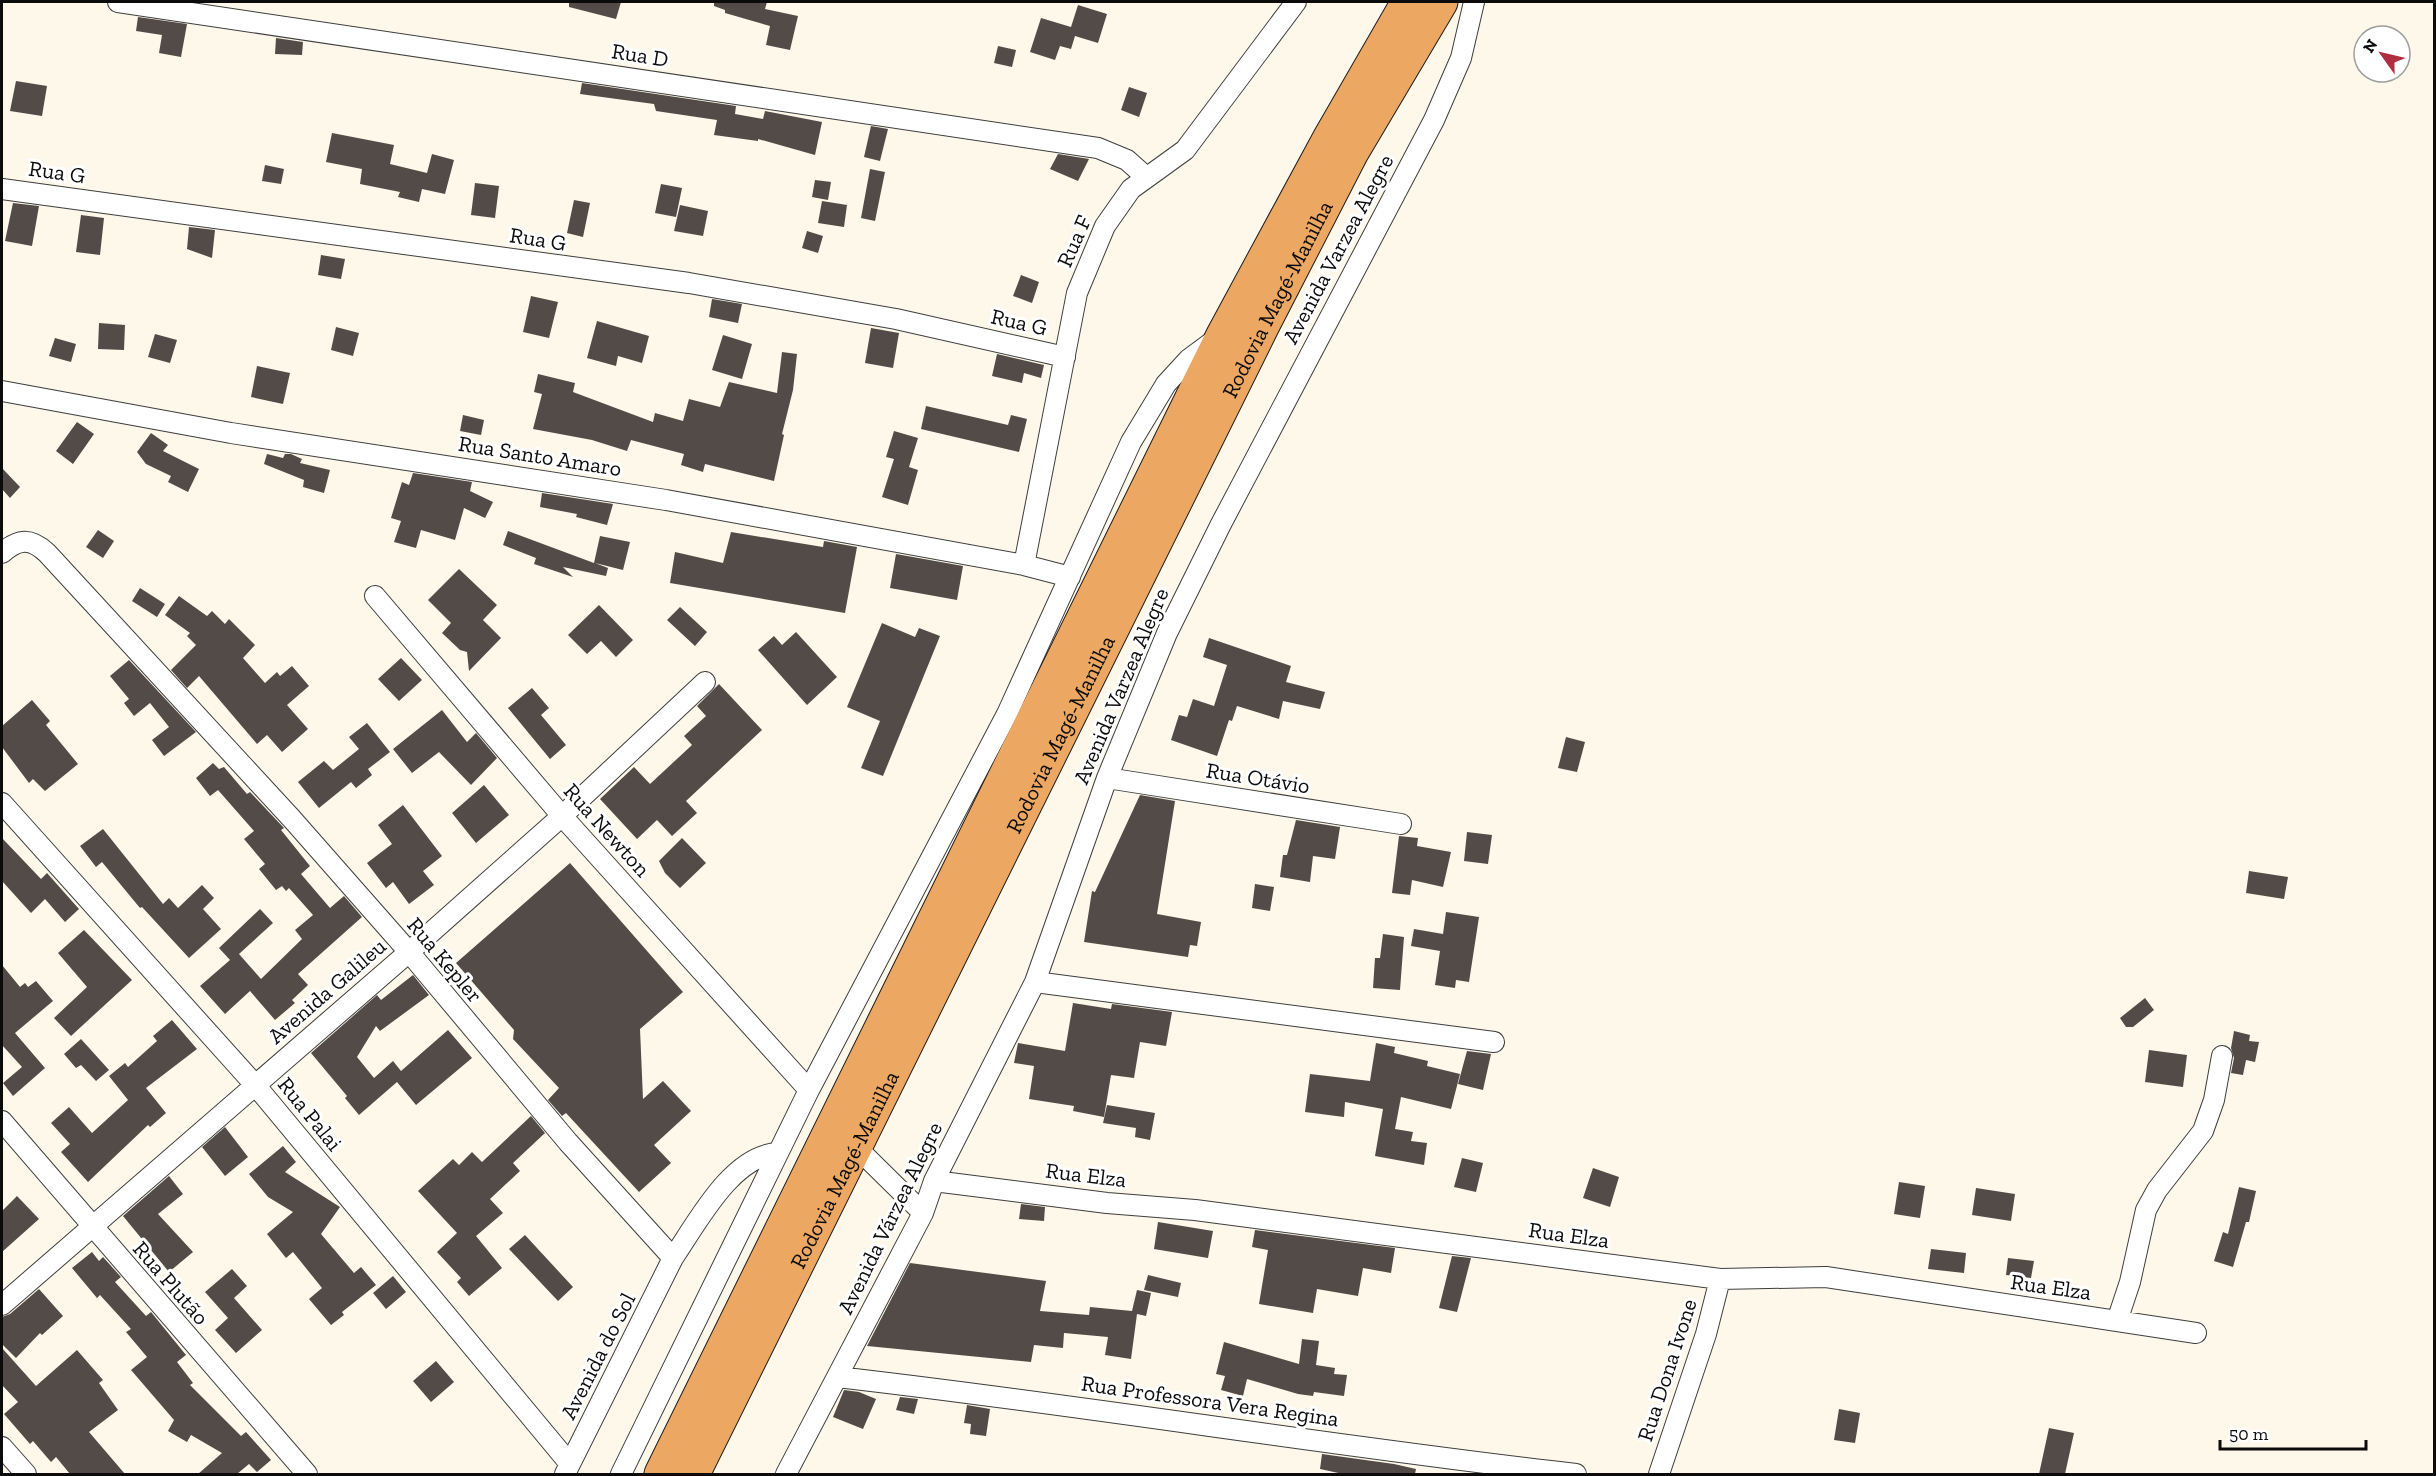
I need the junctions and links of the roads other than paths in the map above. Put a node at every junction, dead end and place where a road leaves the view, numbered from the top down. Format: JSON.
{"nodes":[{"id":1,"x":118,"y":2,"type":"edge"},
{"id":2,"x":1296,"y":2,"type":"edge"},
{"id":3,"x":1408,"y":2,"type":"edge"},
{"id":4,"x":1441,"y":2,"type":"edge"},
{"id":5,"x":1474,"y":2,"type":"edge"},
{"id":6,"x":1146,"y":177,"type":"junction"},
{"id":7,"x":2,"y":189,"type":"edge"},
{"id":8,"x":1223,"y":336,"type":"junction"},
{"id":9,"x":1065,"y":357,"type":"junction"},
{"id":10,"x":2,"y":391,"type":"edge"},
{"id":11,"x":2,"y":553,"type":"edge"},
{"id":12,"x":1024,"y":565,"type":"junction"},
{"id":13,"x":1070,"y":577,"type":"junction"},
{"id":14,"x":375,"y":596,"type":"dead end"},
{"id":15,"x":705,"y":682,"type":"dead end"},
{"id":16,"x":1107,"y":778,"type":"junction"},
{"id":17,"x":2,"y":803,"type":"edge"},
{"id":18,"x":562,"y":816,"type":"junction"},
{"id":19,"x":1401,"y":824,"type":"dead end"},
{"id":20,"x":409,"y":952,"type":"junction"},
{"id":21,"x":1035,"y":982,"type":"junction"},
{"id":22,"x":1494,"y":1042,"type":"dead end"},
{"id":23,"x":2222,"y":1056,"type":"dead end"},
{"id":24,"x":256,"y":1086,"type":"junction"},
{"id":25,"x":809,"y":1090,"type":"junction"},
{"id":26,"x":2,"y":1121,"type":"edge"},
{"id":27,"x":855,"y":1146,"type":"junction"},
{"id":28,"x":778,"y":1153,"type":"junction"},
{"id":29,"x":934,"y":1181,"type":"junction"},
{"id":30,"x":923,"y":1213,"type":"junction"},
{"id":31,"x":91,"y":1227,"type":"junction"},
{"id":32,"x":673,"y":1258,"type":"junction"},
{"id":33,"x":1720,"y":1279,"type":"junction"},
{"id":34,"x":2,"y":1305,"type":"edge"},
{"id":35,"x":2117,"y":1321,"type":"junction"},
{"id":36,"x":2196,"y":1333,"type":"dead end"},
{"id":37,"x":837,"y":1377,"type":"junction"},
{"id":38,"x":2,"y":1447,"type":"edge"},
{"id":39,"x":568,"y":1469,"type":"edge"},
{"id":40,"x":26,"y":1474,"type":"edge"},
{"id":41,"x":307,"y":1474,"type":"edge"},
{"id":42,"x":621,"y":1474,"type":"edge"},
{"id":43,"x":661,"y":1474,"type":"edge"},
{"id":44,"x":693,"y":1474,"type":"edge"},
{"id":45,"x":786,"y":1474,"type":"edge"},
{"id":46,"x":1576,"y":1474,"type":"edge"},
{"id":47,"x":1659,"y":1474,"type":"edge"}],
"edges":[{"from":1,"to":6,"type":"street","name":"Rua D"},
{"from":2,"to":6,"type":"street","name":"Rua F"},
{"from":3,"to":8,"type":"highway","name":"Rodovia Magé-Manilha"},
{"from":4,"to":27,"type":"highway","name":"Rodovia Magé-Manilha"},
{"from":5,"to":16,"type":"street","name":"Avenida Varzea Alegre"},
{"from":6,"to":9,"type":"street","name":"Rua F"},
{"from":7,"to":9,"type":"street","name":"Rua G"},
{"from":8,"to":13,"type":"street"},
{"from":8,"to":43,"type":"highway","name":"Rodovia Magé-Manilha"},
{"from":9,"to":12,"type":"street","name":"Rua F"},
{"from":10,"to":12,"type":"street","name":"Rua Santo Amaro"},
{"from":11,"to":20,"type":"street","name":"Rua Kepler"},
{"from":12,"to":13,"type":"street","name":"Rua Santo Amaro"},
{"from":13,"to":25,"type":"street"},
{"from":14,"to":18,"type":"street","name":"Rua Newton"},
{"from":15,"to":18,"type":"street","name":"Avenida Galileu"},
{"from":16,"to":19,"type":"street","name":"Rua Otávio"},
{"from":16,"to":21,"type":"street","name":"Avenida Varzea Alegre"},
{"from":17,"to":24,"type":"street","name":"Rua Palai"},
{"from":18,"to":20,"type":"street","name":"Avenida Galileu"},
{"from":18,"to":25,"type":"street","name":"Rua Newton"},
{"from":20,"to":24,"type":"street","name":"Avenida Galileu"},
{"from":20,"to":32,"type":"street","name":"Rua Kepler"},
{"from":21,"to":22,"type":"street"},
{"from":21,"to":29,"type":"street","name":"Avenida Várzea Alegre"},
{"from":23,"to":35,"type":"street"},
{"from":24,"to":31,"type":"street","name":"Avenida Galileu"},
{"from":24,"to":39,"type":"street","name":"Rua Palai"},
{"from":25,"to":28,"type":"street"},
{"from":26,"to":31,"type":"street","name":"Rua Plutão"},
{"from":27,"to":30,"type":"street"},
{"from":27,"to":44,"type":"highway","name":"Rodovia Magé-Manilha"},
{"from":28,"to":32,"type":"street"},
{"from":28,"to":42,"type":"street"},
{"from":29,"to":30,"type":"street","name":"Avenida Várzea Alegre"},
{"from":29,"to":33,"type":"street","name":"Rua Elza"},
{"from":30,"to":37,"type":"street","name":"Avenida Várzea Alegre"},
{"from":31,"to":34,"type":"street","name":"Avenida Galileu"},
{"from":31,"to":41,"type":"street","name":"Rua Plutão"},
{"from":32,"to":39,"type":"street","name":"Avenida do Sol"},
{"from":33,"to":35,"type":"street","name":"Rua Elza"},
{"from":33,"to":47,"type":"street","name":"Rua Dona Ivone"},
{"from":35,"to":36,"type":"street","name":"Rua Elza"},
{"from":37,"to":45,"type":"street","name":"Avenida Várzea Alegre"},
{"from":37,"to":46,"type":"street","name":"Rua Professora Vera Regina"},
{"from":38,"to":40,"type":"street"}]}
